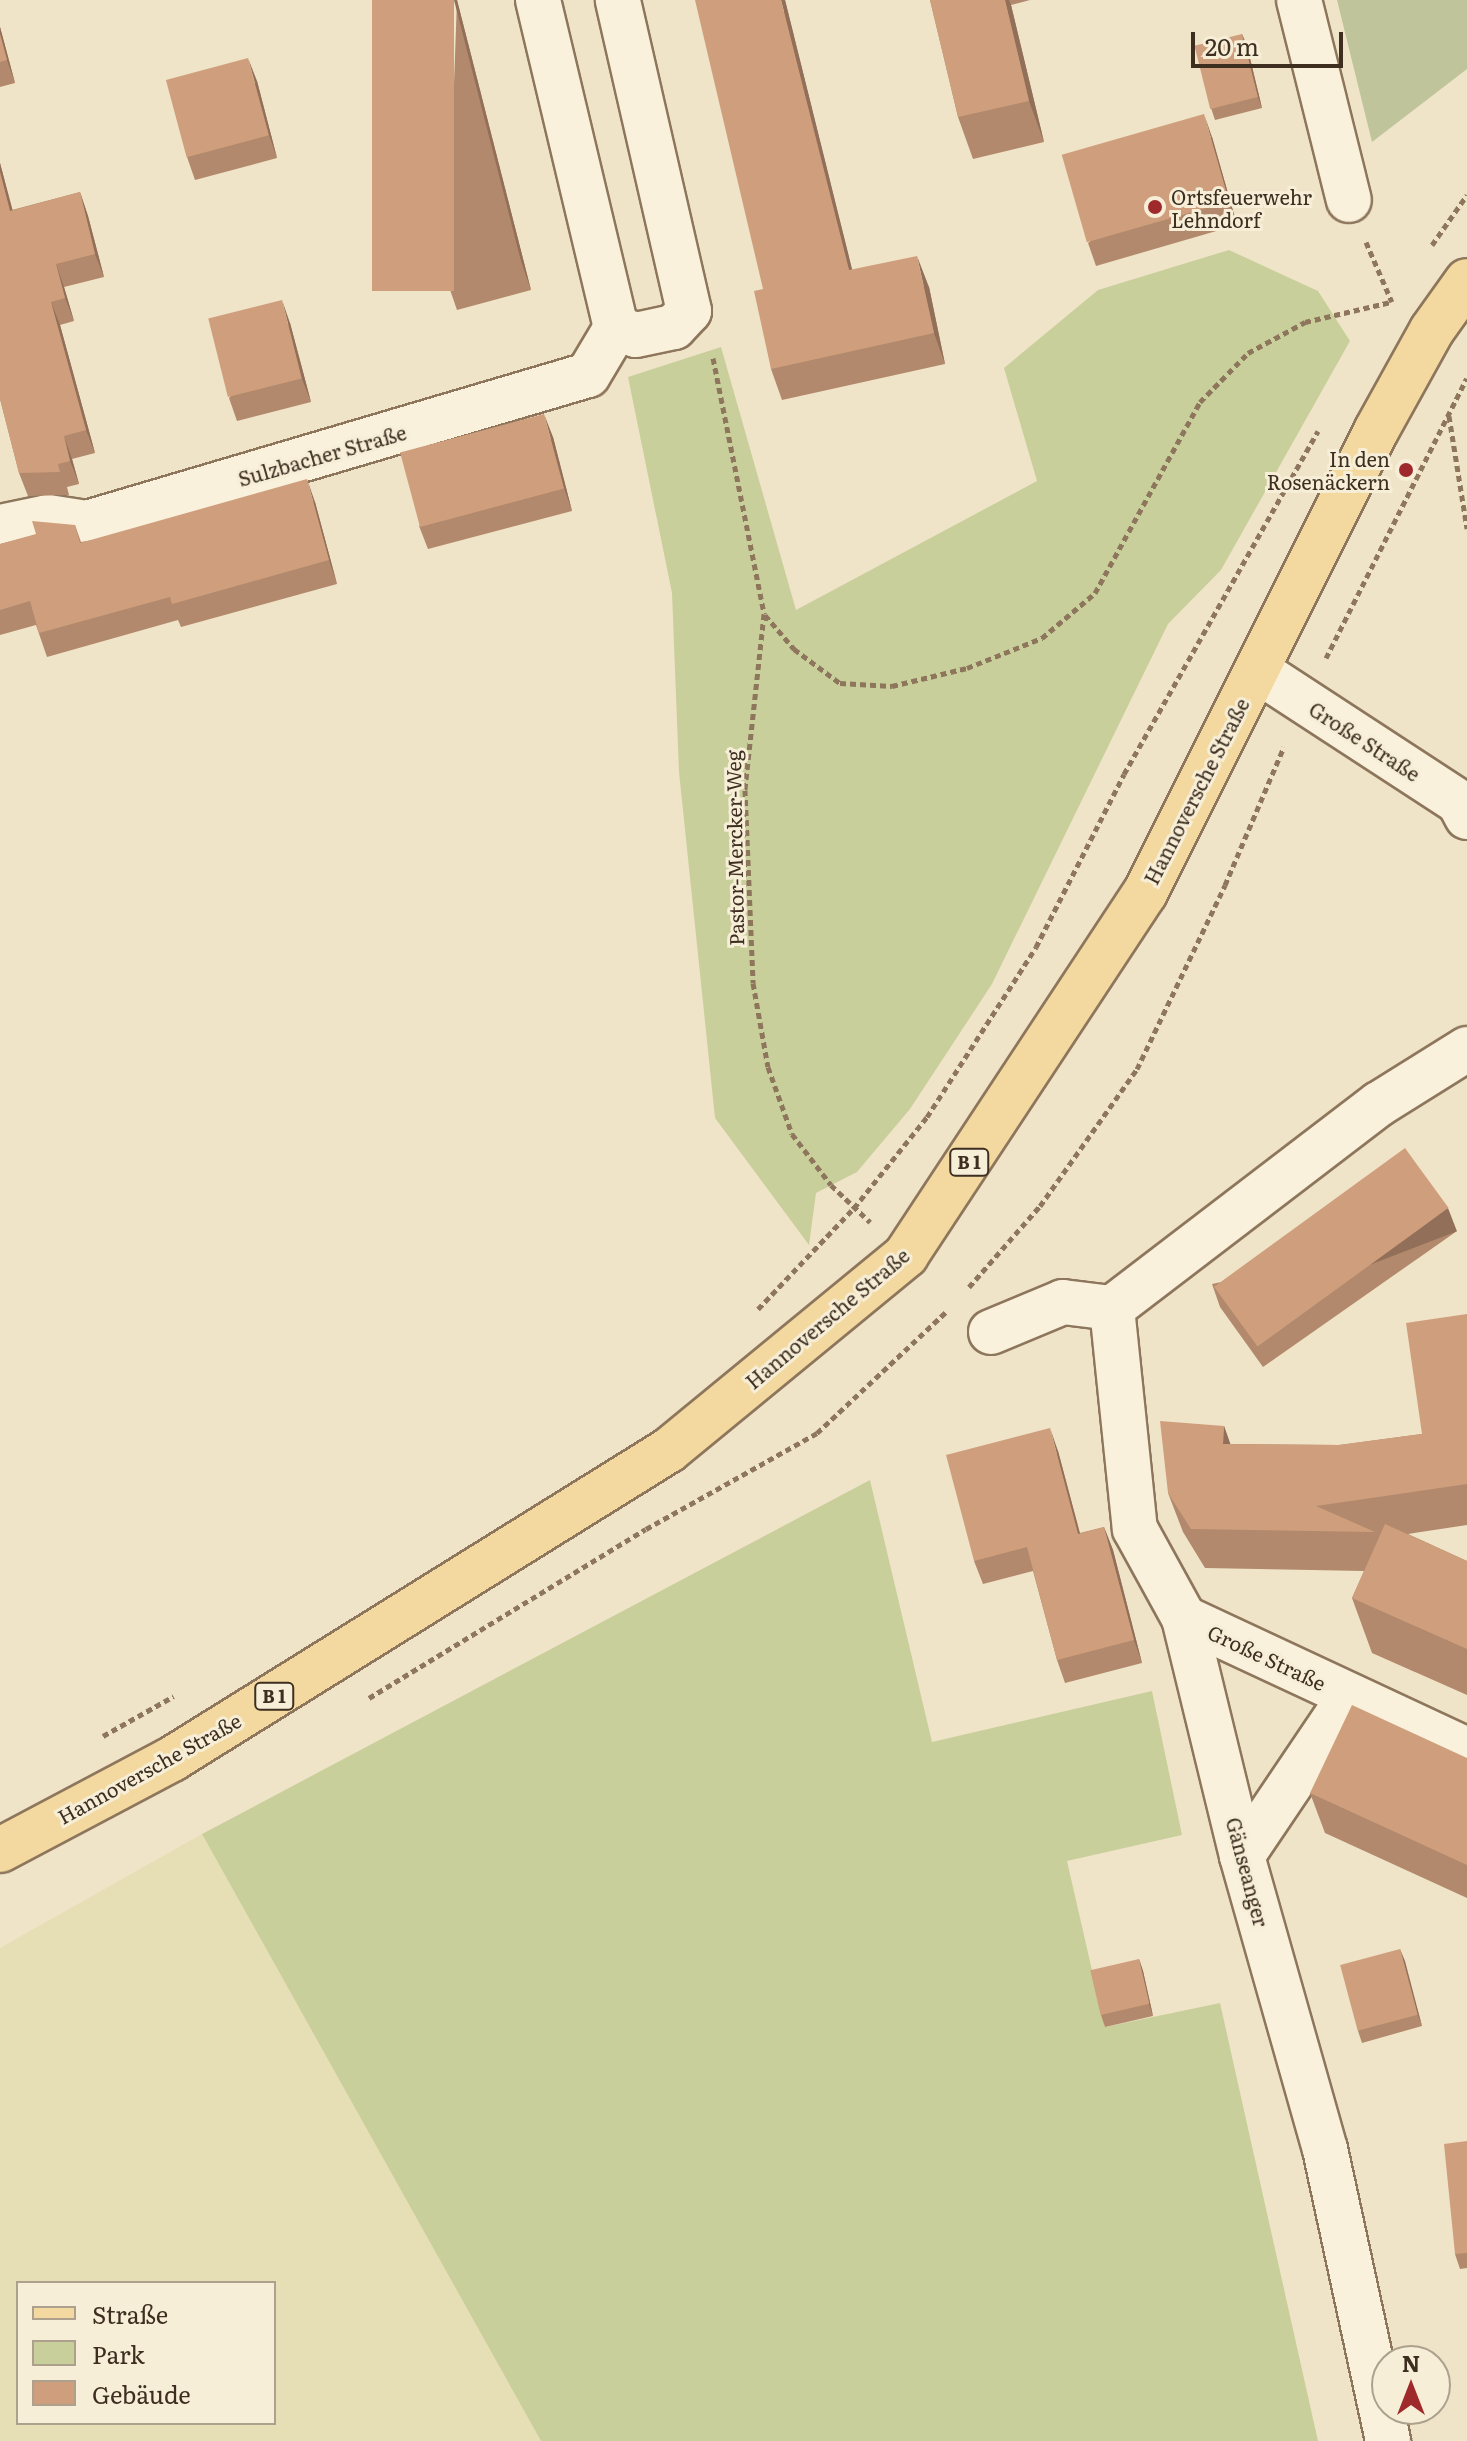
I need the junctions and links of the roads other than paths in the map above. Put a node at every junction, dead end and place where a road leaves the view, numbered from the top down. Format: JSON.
{"nodes":[{"id":1,"x":538,"y":0,"type":"edge"},
{"id":2,"x":618,"y":0,"type":"edge"},
{"id":3,"x":1299,"y":0,"type":"edge"},
{"id":4,"x":1349,"y":200,"type":"road end"},
{"id":5,"x":1467,"y":281,"type":"edge"},
{"id":6,"x":616,"y":328,"type":"junction"},
{"id":7,"x":0,"y":527,"type":"edge"},
{"id":8,"x":1258,"y":671,"type":"junction"},
{"id":9,"x":1467,"y":817,"type":"edge"},
{"id":10,"x":1467,"y":1049,"type":"edge"},
{"id":11,"x":1112,"y":1308,"type":"junction"},
{"id":12,"x":991,"y":1332,"type":"dead end"},
{"id":13,"x":1184,"y":1618,"type":"junction"},
{"id":14,"x":1350,"y":1696,"type":"junction"},
{"id":15,"x":1467,"y":1750,"type":"edge"},
{"id":16,"x":0,"y":1850,"type":"edge"},
{"id":17,"x":1242,"y":1856,"type":"junction"},
{"id":18,"x":1388,"y":2441,"type":"edge"}],
"edges":[{"from":1,"to":6,"type":"street"},
{"from":2,"to":6,"type":"street"},
{"from":3,"to":4,"type":"street"},
{"from":5,"to":8,"type":"main road","name":"Hannoversche Straße","number":"B 1"},
{"from":6,"to":7,"type":"street","name":"Sulzbacher Straße"},
{"from":8,"to":9,"type":"street","name":"Große Straße"},
{"from":8,"to":16,"type":"main road","name":"Hannoversche Straße","number":"B 1"},
{"from":10,"to":11,"type":"street"},
{"from":11,"to":12,"type":"street"},
{"from":11,"to":13,"type":"street","name":"Gänseanger"},
{"from":13,"to":14,"type":"street","name":"Große Straße"},
{"from":13,"to":17,"type":"street","name":"Gänseanger"},
{"from":14,"to":15,"type":"street","name":"Große Straße"},
{"from":14,"to":17,"type":"street","name":"Große Straße"},
{"from":17,"to":18,"type":"street","name":"Gänseanger"}]}
